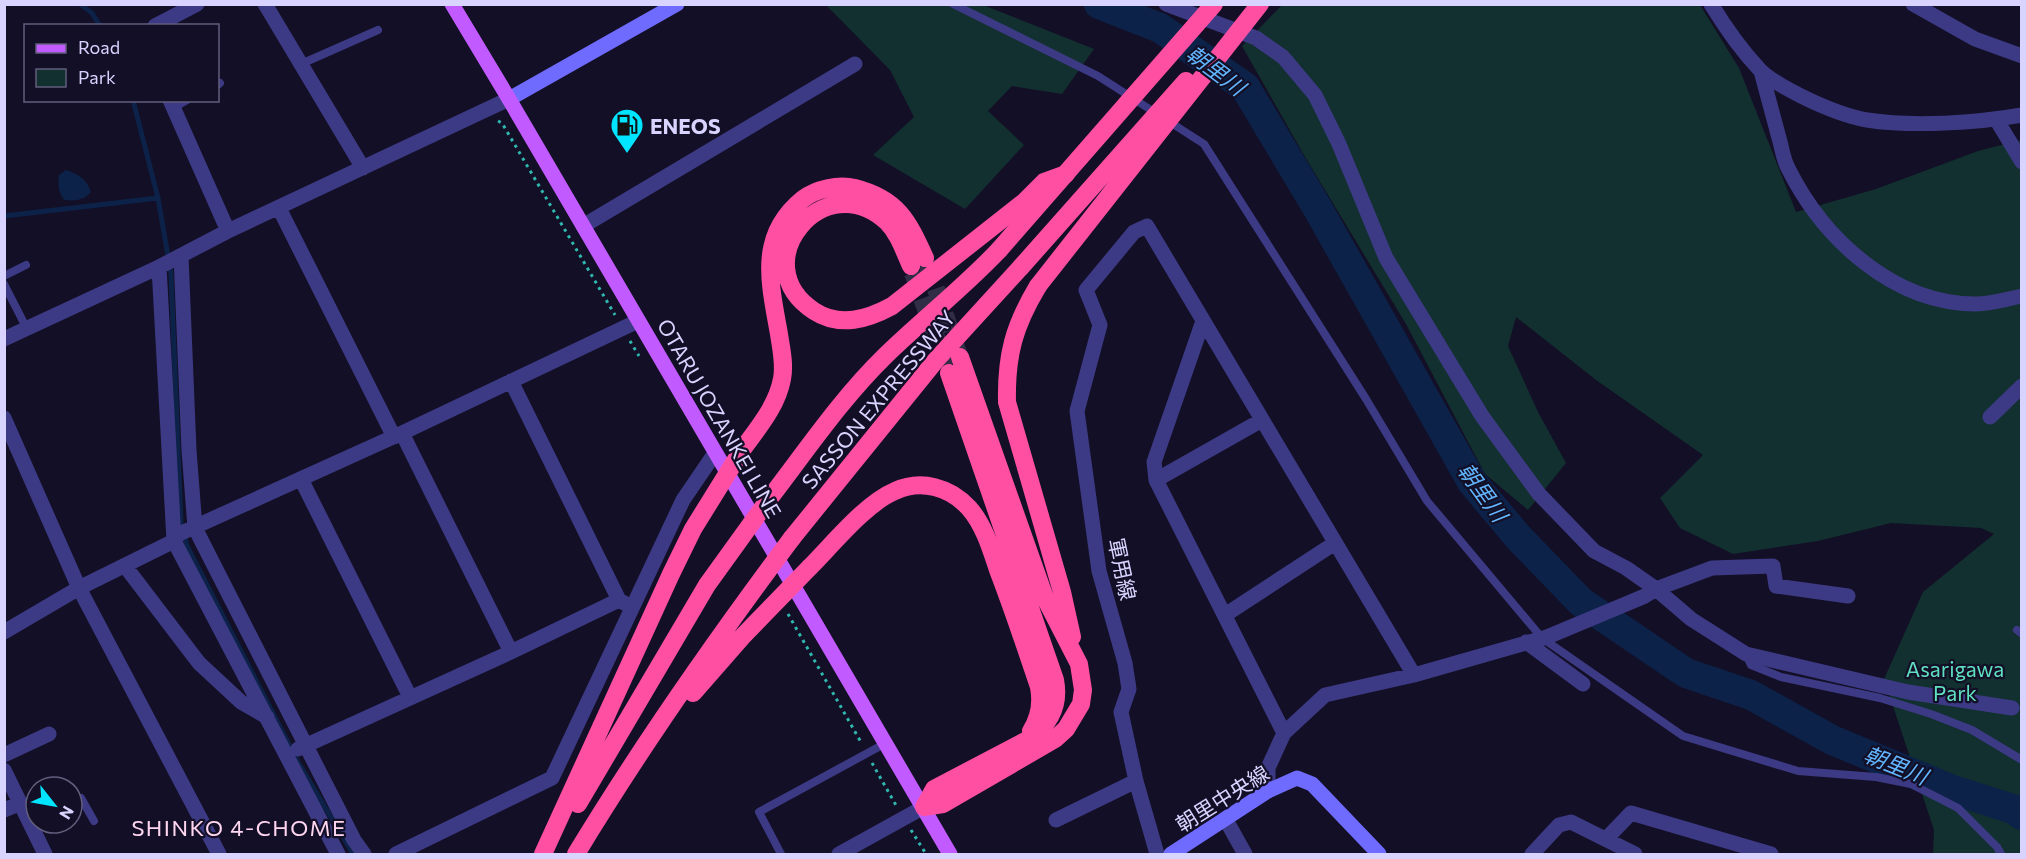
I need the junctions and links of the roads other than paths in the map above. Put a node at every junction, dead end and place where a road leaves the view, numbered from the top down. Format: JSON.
{"nodes":[{"id":1,"x":197,"y":4,"type":"edge"},
{"id":2,"x":265,"y":4,"type":"edge"},
{"id":3,"x":677,"y":4,"type":"edge"},
{"id":4,"x":953,"y":4,"type":"edge"},
{"id":5,"x":1166,"y":4,"type":"edge"},
{"id":6,"x":1214,"y":4,"type":"edge"},
{"id":7,"x":1258,"y":4,"type":"edge"},
{"id":8,"x":1711,"y":4,"type":"edge"},
{"id":9,"x":1913,"y":4,"type":"edge"},
{"id":10,"x":453,"y":5,"type":"edge"},
{"id":11,"x":159,"y":24,"type":"edge"},
{"id":12,"x":378,"y":30,"type":"dead end"},
{"id":13,"x":2022,"y":56,"type":"edge"},
{"id":14,"x":301,"y":64,"type":"junction"},
{"id":15,"x":855,"y":64,"type":"dead end"},
{"id":16,"x":1761,"y":71,"type":"junction"},
{"id":17,"x":509,"y":99,"type":"junction"},
{"id":18,"x":177,"y":103,"type":"edge"},
{"id":19,"x":2022,"y":115,"type":"edge"},
{"id":20,"x":1996,"y":119,"type":"junction"},
{"id":21,"x":2022,"y":162,"type":"edge"},
{"id":22,"x":363,"y":168,"type":"junction"},
{"id":23,"x":1066,"y":174,"type":"junction"},
{"id":24,"x":279,"y":208,"type":"junction"},
{"id":25,"x":583,"y":226,"type":"junction"},
{"id":26,"x":228,"y":231,"type":"junction"},
{"id":27,"x":170,"y":262,"type":"junction"},
{"id":28,"x":26,"y":265,"type":"dead end"},
{"id":29,"x":4,"y":276,"type":"edge"},
{"id":30,"x":4,"y":284,"type":"edge"},
{"id":31,"x":2022,"y":296,"type":"edge"},
{"id":32,"x":638,"y":321,"type":"junction"},
{"id":33,"x":1203,"y":321,"type":"junction"},
{"id":34,"x":27,"y":329,"type":"junction"},
{"id":35,"x":4,"y":339,"type":"edge"},
{"id":36,"x":960,"y":357,"type":"tunnel mouth"},
{"id":37,"x":948,"y":373,"type":"tunnel mouth"},
{"id":38,"x":176,"y":379,"type":"junction"},
{"id":39,"x":511,"y":381,"type":"junction"},
{"id":40,"x":2022,"y":386,"type":"edge"},
{"id":41,"x":1990,"y":417,"type":"dead end"},
{"id":42,"x":4,"y":418,"type":"edge"},
{"id":43,"x":1262,"y":420,"type":"junction"},
{"id":44,"x":398,"y":435,"type":"junction"},
{"id":45,"x":715,"y":453,"type":"junction"},
{"id":46,"x":301,"y":479,"type":"junction"},
{"id":47,"x":1156,"y":480,"type":"junction"},
{"id":48,"x":184,"y":533,"type":"junction"},
{"id":49,"x":1335,"y":543,"type":"junction"},
{"id":50,"x":125,"y":566,"type":"junction"},
{"id":51,"x":79,"y":588,"type":"junction"},
{"id":52,"x":1651,"y":592,"type":"junction"},
{"id":53,"x":1848,"y":596,"type":"dead end"},
{"id":54,"x":619,"y":600,"type":"junction"},
{"id":55,"x":632,"y":609,"type":"junction"},
{"id":56,"x":1225,"y":615,"type":"junction"},
{"id":57,"x":4,"y":632,"type":"edge"},
{"id":58,"x":1544,"y":638,"type":"junction"},
{"id":59,"x":1526,"y":642,"type":"junction"},
{"id":60,"x":511,"y":652,"type":"junction"},
{"id":61,"x":1746,"y":654,"type":"junction"},
{"id":62,"x":1078,"y":664,"type":"junction"},
{"id":63,"x":1414,"y":675,"type":"junction"},
{"id":64,"x":1583,"y":684,"type":"dead end"},
{"id":65,"x":410,"y":698,"type":"junction"},
{"id":66,"x":2017,"y":711,"type":"edge"},
{"id":67,"x":267,"y":717,"type":"junction"},
{"id":68,"x":1284,"y":733,"type":"junction"},
{"id":69,"x":49,"y":734,"type":"dead end"},
{"id":70,"x":886,"y":743,"type":"junction"},
{"id":71,"x":1015,"y":747,"type":"junction"},
{"id":72,"x":296,"y":750,"type":"junction"},
{"id":73,"x":4,"y":755,"type":"edge"},
{"id":74,"x":2022,"y":760,"type":"edge"},
{"id":75,"x":4,"y":770,"type":"edge"},
{"id":76,"x":1136,"y":781,"type":"junction"},
{"id":77,"x":1268,"y":791,"type":"junction"},
{"id":78,"x":21,"y":803,"type":"junction"},
{"id":79,"x":84,"y":803,"type":"edge"},
{"id":80,"x":924,"y":807,"type":"junction"},
{"id":81,"x":24,"y":808,"type":"edge"},
{"id":82,"x":4,"y":810,"type":"edge"},
{"id":83,"x":1056,"y":820,"type":"dead end"},
{"id":84,"x":1226,"y":820,"type":"junction"},
{"id":85,"x":94,"y":821,"type":"dead end"},
{"id":86,"x":38,"y":835,"type":"edge"},
{"id":87,"x":1606,"y":839,"type":"junction"},
{"id":88,"x":332,"y":853,"type":"edge"},
{"id":89,"x":45,"y":855,"type":"edge"},
{"id":90,"x":219,"y":855,"type":"edge"},
{"id":91,"x":364,"y":855,"type":"edge"},
{"id":92,"x":396,"y":855,"type":"edge"},
{"id":93,"x":543,"y":855,"type":"edge"},
{"id":94,"x":548,"y":855,"type":"edge"},
{"id":95,"x":578,"y":855,"type":"edge"},
{"id":96,"x":781,"y":855,"type":"edge"},
{"id":97,"x":839,"y":855,"type":"edge"},
{"id":98,"x":950,"y":855,"type":"edge"},
{"id":99,"x":1157,"y":855,"type":"edge"},
{"id":100,"x":1170,"y":855,"type":"edge"},
{"id":101,"x":1245,"y":855,"type":"edge"},
{"id":102,"x":1379,"y":855,"type":"edge"},
{"id":103,"x":1532,"y":855,"type":"edge"},
{"id":104,"x":1635,"y":855,"type":"edge"},
{"id":105,"x":1771,"y":855,"type":"edge"},
{"id":106,"x":2001,"y":855,"type":"edge"}],
"edges":[{"from":1,"to":11,"type":"street"},
{"from":2,"to":14,"type":"street"},
{"from":3,"to":17,"type":"street"},
{"from":4,"to":58,"type":"lane"},
{"from":5,"to":52,"type":"street"},
{"from":6,"to":23,"type":"highway","name":"SASSON EXPRESSWAY","bridge":true},
{"from":7,"to":62,"type":"highway","bridge":true},
{"from":7,"to":95,"type":"highway","name":"SASSON EXPRESSWAY","bridge":true},
{"from":8,"to":16,"type":"street"},
{"from":9,"to":13,"type":"street"},
{"from":10,"to":17,"type":"main road","name":"OTARU JOZANKEI LINE"},
{"from":12,"to":14,"type":"lane"},
{"from":14,"to":22,"type":"street"},
{"from":15,"to":25,"type":"street"},
{"from":16,"to":20,"type":"street"},
{"from":16,"to":31,"type":"street"},
{"from":17,"to":22,"type":"street"},
{"from":17,"to":25,"type":"main road","name":"OTARU JOZANKEI LINE"},
{"from":18,"to":26,"type":"street"},
{"from":19,"to":20,"type":"street"},
{"from":20,"to":21,"type":"street"},
{"from":22,"to":24,"type":"street"},
{"from":23,"to":93,"type":"highway","bridge":true},
{"from":23,"to":94,"type":"highway","name":"SASSON EXPRESSWAY","bridge":true},
{"from":24,"to":26,"type":"street"},
{"from":24,"to":44,"type":"street"},
{"from":25,"to":32,"type":"main road","name":"OTARU JOZANKEI LINE"},
{"from":26,"to":27,"type":"street"},
{"from":27,"to":34,"type":"street"},
{"from":27,"to":38,"type":"street"},
{"from":27,"to":38,"type":"street"},
{"from":28,"to":29,"type":"lane"},
{"from":30,"to":34,"type":"lane"},
{"from":32,"to":39,"type":"street"},
{"from":32,"to":45,"type":"main road","name":"OTARU JOZANKEI LINE"},
{"from":33,"to":43,"type":"street"},
{"from":33,"to":47,"type":"street"},
{"from":33,"to":76,"type":"street","name":"軍用線"},
{"from":34,"to":35,"type":"street"},
{"from":36,"to":62,"type":"highway"},
{"from":37,"to":71,"type":"highway"},
{"from":38,"to":48,"type":"street"},
{"from":38,"to":48,"type":"street"},
{"from":39,"to":44,"type":"street"},
{"from":39,"to":54,"type":"street"},
{"from":40,"to":41,"type":"street"},
{"from":42,"to":51,"type":"street"},
{"from":43,"to":47,"type":"street"},
{"from":43,"to":49,"type":"street"},
{"from":44,"to":46,"type":"street"},
{"from":44,"to":60,"type":"street"},
{"from":45,"to":55,"type":"street"},
{"from":45,"to":70,"type":"main road","name":"OTARU JOZANKEI LINE"},
{"from":46,"to":48,"type":"street"},
{"from":46,"to":65,"type":"street"},
{"from":47,"to":56,"type":"street"},
{"from":48,"to":50,"type":"street"},
{"from":48,"to":67,"type":"street"},
{"from":48,"to":72,"type":"street"},
{"from":49,"to":56,"type":"street"},
{"from":49,"to":63,"type":"street"},
{"from":50,"to":51,"type":"street"},
{"from":50,"to":67,"type":"street"},
{"from":51,"to":57,"type":"street"},
{"from":51,"to":90,"type":"street"},
{"from":52,"to":53,"type":"street"},
{"from":52,"to":58,"type":"street"},
{"from":52,"to":61,"type":"street"},
{"from":54,"to":55,"type":"street"},
{"from":54,"to":60,"type":"street"},
{"from":55,"to":92,"type":"street"},
{"from":56,"to":68,"type":"street"},
{"from":58,"to":59,"type":"street"},
{"from":58,"to":106,"type":"lane"},
{"from":59,"to":63,"type":"street"},
{"from":59,"to":64,"type":"street"},
{"from":60,"to":65,"type":"street"},
{"from":61,"to":66,"type":"street"},
{"from":61,"to":74,"type":"lane"},
{"from":62,"to":80,"type":"highway"},
{"from":63,"to":68,"type":"street"},
{"from":65,"to":72,"type":"street"},
{"from":67,"to":72,"type":"street"},
{"from":68,"to":77,"type":"street"},
{"from":69,"to":73,"type":"street"},
{"from":70,"to":80,"type":"main road","name":"OTARU JOZANKEI LINE"},
{"from":70,"to":96,"type":"lane"},
{"from":71,"to":80,"type":"highway"},
{"from":71,"to":95,"type":"highway","bridge":true},
{"from":72,"to":88,"type":"street"},
{"from":72,"to":91,"type":"street"},
{"from":75,"to":78,"type":"street"},
{"from":76,"to":83,"type":"street"},
{"from":76,"to":99,"type":"street","name":"軍用線"},
{"from":77,"to":84,"type":"street","name":"朝里中央線"},
{"from":77,"to":102,"type":"street","name":"朝里中央線"},
{"from":78,"to":81,"type":"street"},
{"from":78,"to":82,"type":"street"},
{"from":79,"to":85,"type":"lane"},
{"from":80,"to":97,"type":"street"},
{"from":80,"to":98,"type":"main road","name":"OTARU JOZANKEI LINE"},
{"from":84,"to":100,"type":"street","name":"朝里中央線"},
{"from":84,"to":101,"type":"street"},
{"from":86,"to":89,"type":"street"},
{"from":87,"to":103,"type":"street"},
{"from":87,"to":104,"type":"street"},
{"from":87,"to":105,"type":"street"}]}
